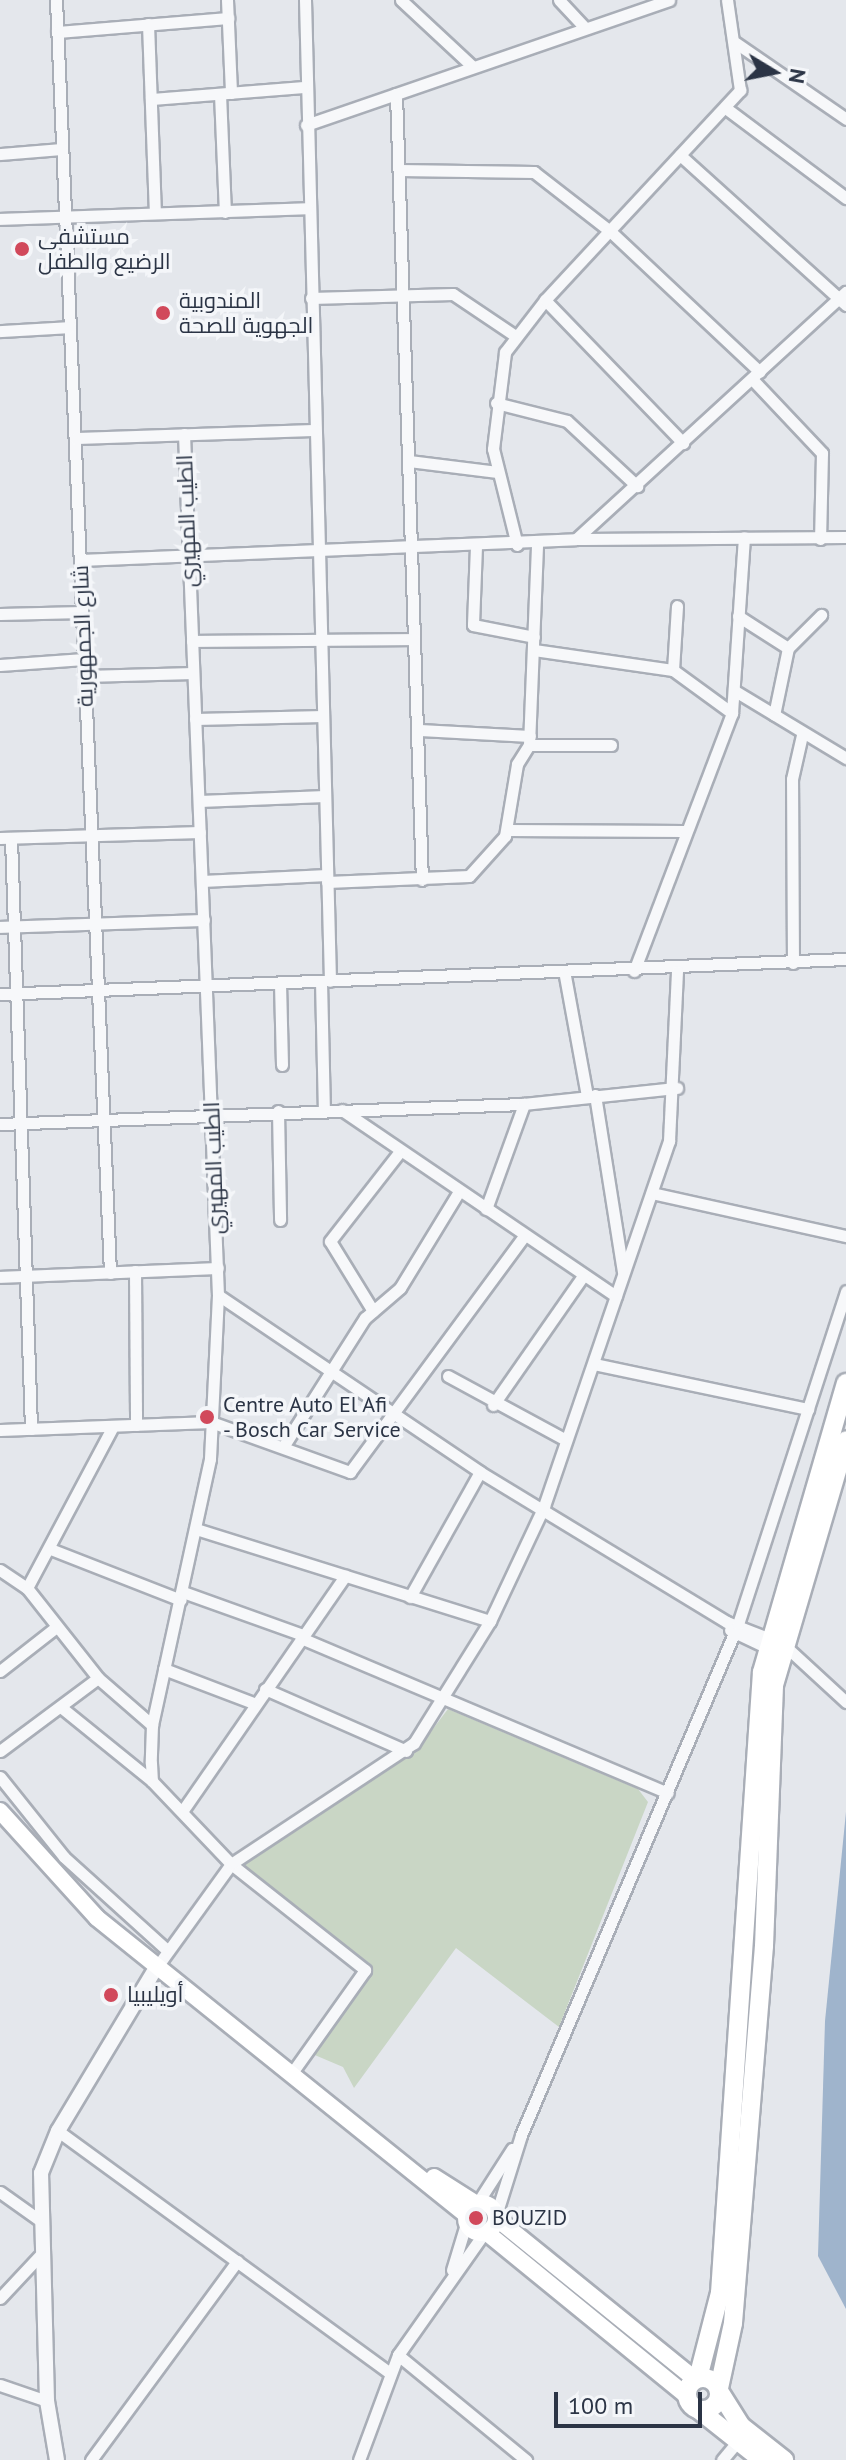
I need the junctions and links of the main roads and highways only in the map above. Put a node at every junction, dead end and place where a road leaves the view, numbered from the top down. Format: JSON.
{"nodes":[{"id":1,"x":846,"y":1383,"type":"edge"},
{"id":2,"x":846,"y":1440,"type":"edge"},
{"id":3,"x":778,"y":1647,"type":"junction"},
{"id":4,"x":0,"y":1811,"type":"edge"},
{"id":5,"x":471,"y":2211,"type":"junction"},
{"id":6,"x":496,"y":2216,"type":"junction"},
{"id":7,"x":485,"y":2233,"type":"junction"},
{"id":8,"x":719,"y":2389,"type":"junction"},
{"id":9,"x":695,"y":2391,"type":"junction"},
{"id":10,"x":762,"y":2460,"type":"edge"},
{"id":11,"x":784,"y":2460,"type":"edge"}],
"edges":[{"from":1,"to":3,"type":"main road"},
{"from":2,"to":3,"type":"main road"},
{"from":3,"to":8,"type":"main road"},
{"from":3,"to":9,"type":"main road"},
{"from":4,"to":5,"type":"main road"},
{"from":5,"to":6,"type":"main road"},
{"from":5,"to":7,"type":"main road"},
{"from":6,"to":7,"type":"main road"},
{"from":6,"to":9,"type":"main road"},
{"from":7,"to":9,"type":"main road"},
{"from":8,"to":9,"type":"main road"},
{"from":8,"to":9,"type":"main road"},
{"from":8,"to":11,"type":"main road"},
{"from":9,"to":10,"type":"main road"}]}
